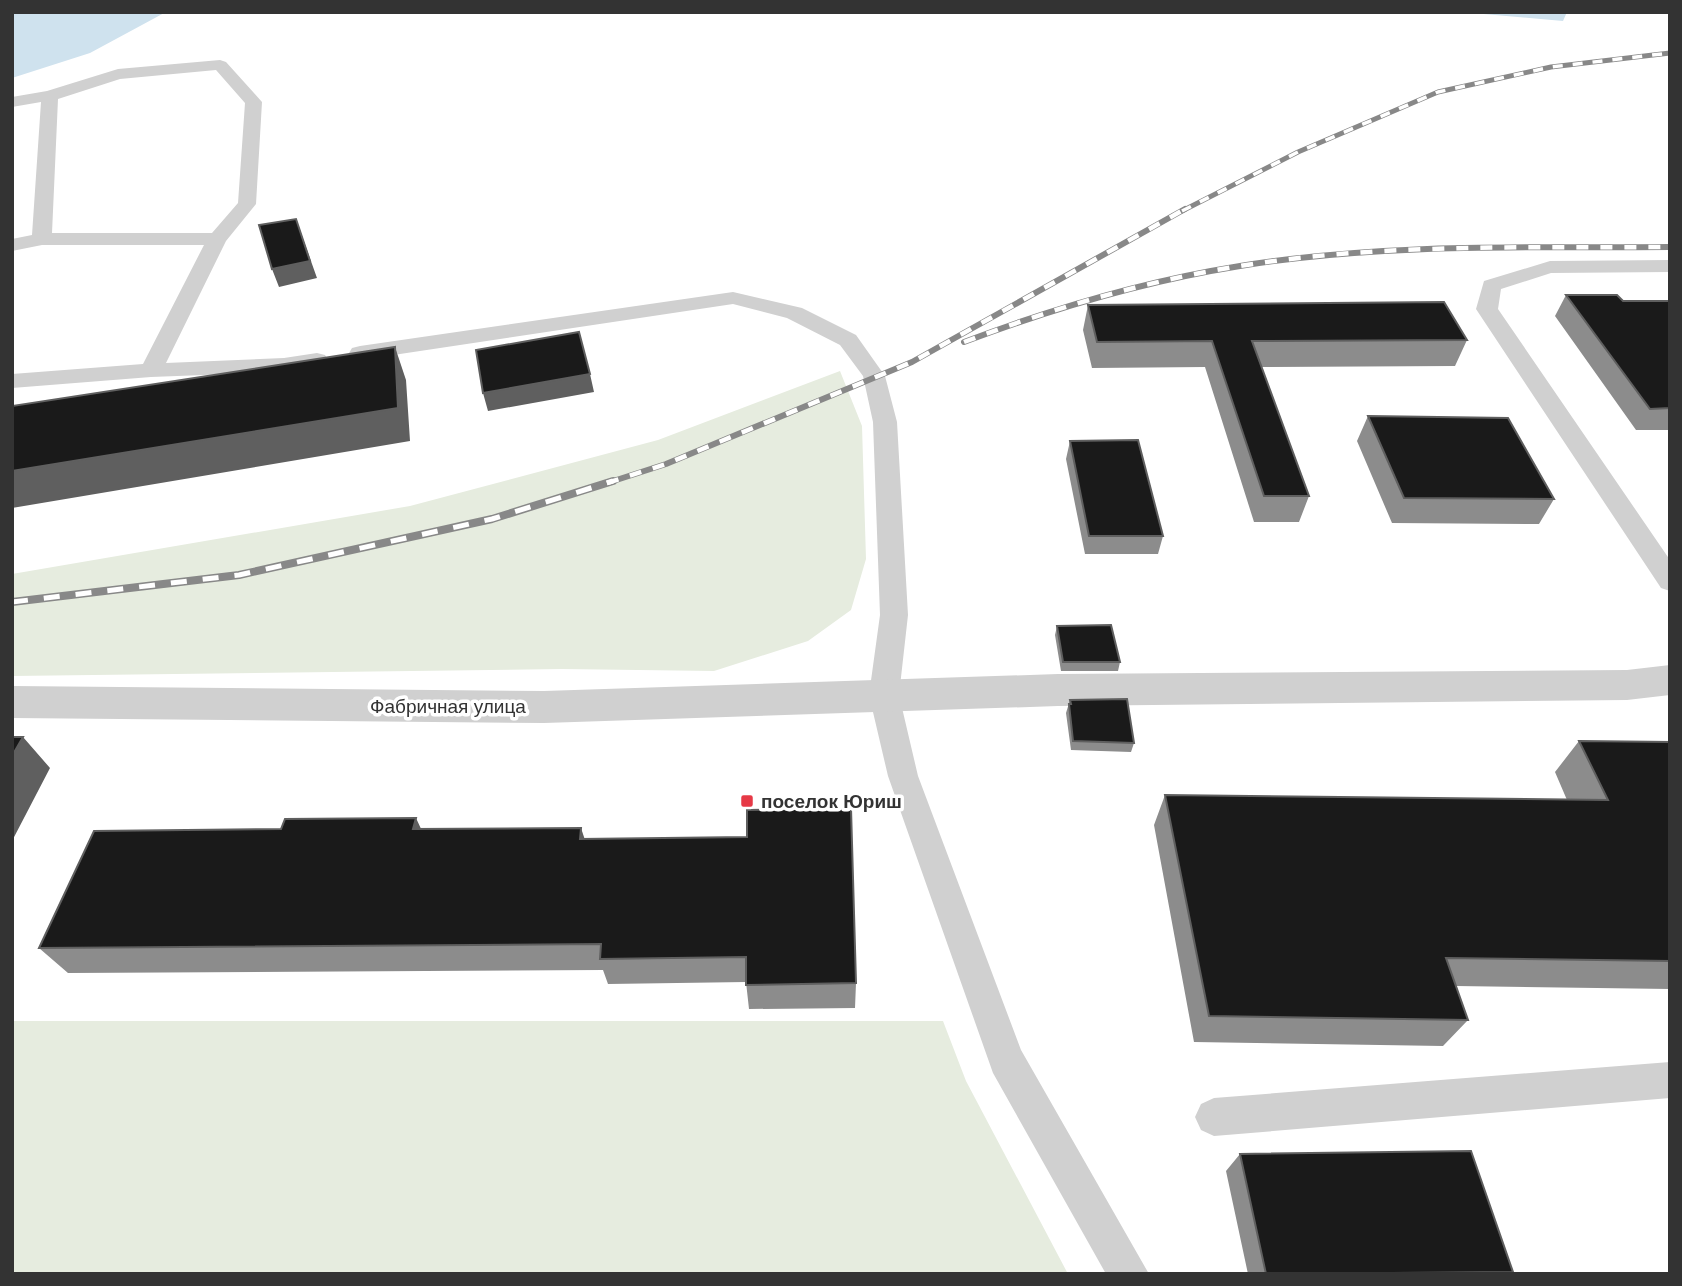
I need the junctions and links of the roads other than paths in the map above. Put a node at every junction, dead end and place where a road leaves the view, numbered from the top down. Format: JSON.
{"nodes":[{"id":1,"x":50,"y":96,"type":"junction"},
{"id":2,"x":12,"y":102,"type":"edge"},
{"id":3,"x":42,"y":239,"type":"junction"},
{"id":4,"x":217,"y":239,"type":"junction"},
{"id":5,"x":12,"y":245,"type":"edge"},
{"id":6,"x":1670,"y":265,"type":"edge"},
{"id":7,"x":150,"y":370,"type":"junction"},
{"id":8,"x":12,"y":381,"type":"edge"},
{"id":9,"x":1670,"y":581,"type":"edge"},
{"id":10,"x":1670,"y":680,"type":"edge"},
{"id":11,"x":884,"y":695,"type":"junction"},
{"id":12,"x":12,"y":702,"type":"edge"},
{"id":13,"x":1670,"y":1080,"type":"edge"},
{"id":14,"x":1214,"y":1117,"type":"dead end"},
{"id":15,"x":1129,"y":1274,"type":"edge"}],
"edges":[{"from":1,"to":2,"type":"lane"},
{"from":1,"to":3,"type":"lane"},
{"from":1,"to":4,"type":"lane"},
{"from":3,"to":4,"type":"lane"},
{"from":3,"to":5,"type":"lane"},
{"from":4,"to":7,"type":"lane"},
{"from":6,"to":9,"type":"lane"},
{"from":7,"to":8,"type":"lane"},
{"from":7,"to":11,"type":"lane"},
{"from":10,"to":11,"type":"street","name":"Фабричная улица"},
{"from":11,"to":12,"type":"street","name":"Фабричная улица"},
{"from":11,"to":15,"type":"lane"},
{"from":13,"to":14,"type":"lane"}]}
